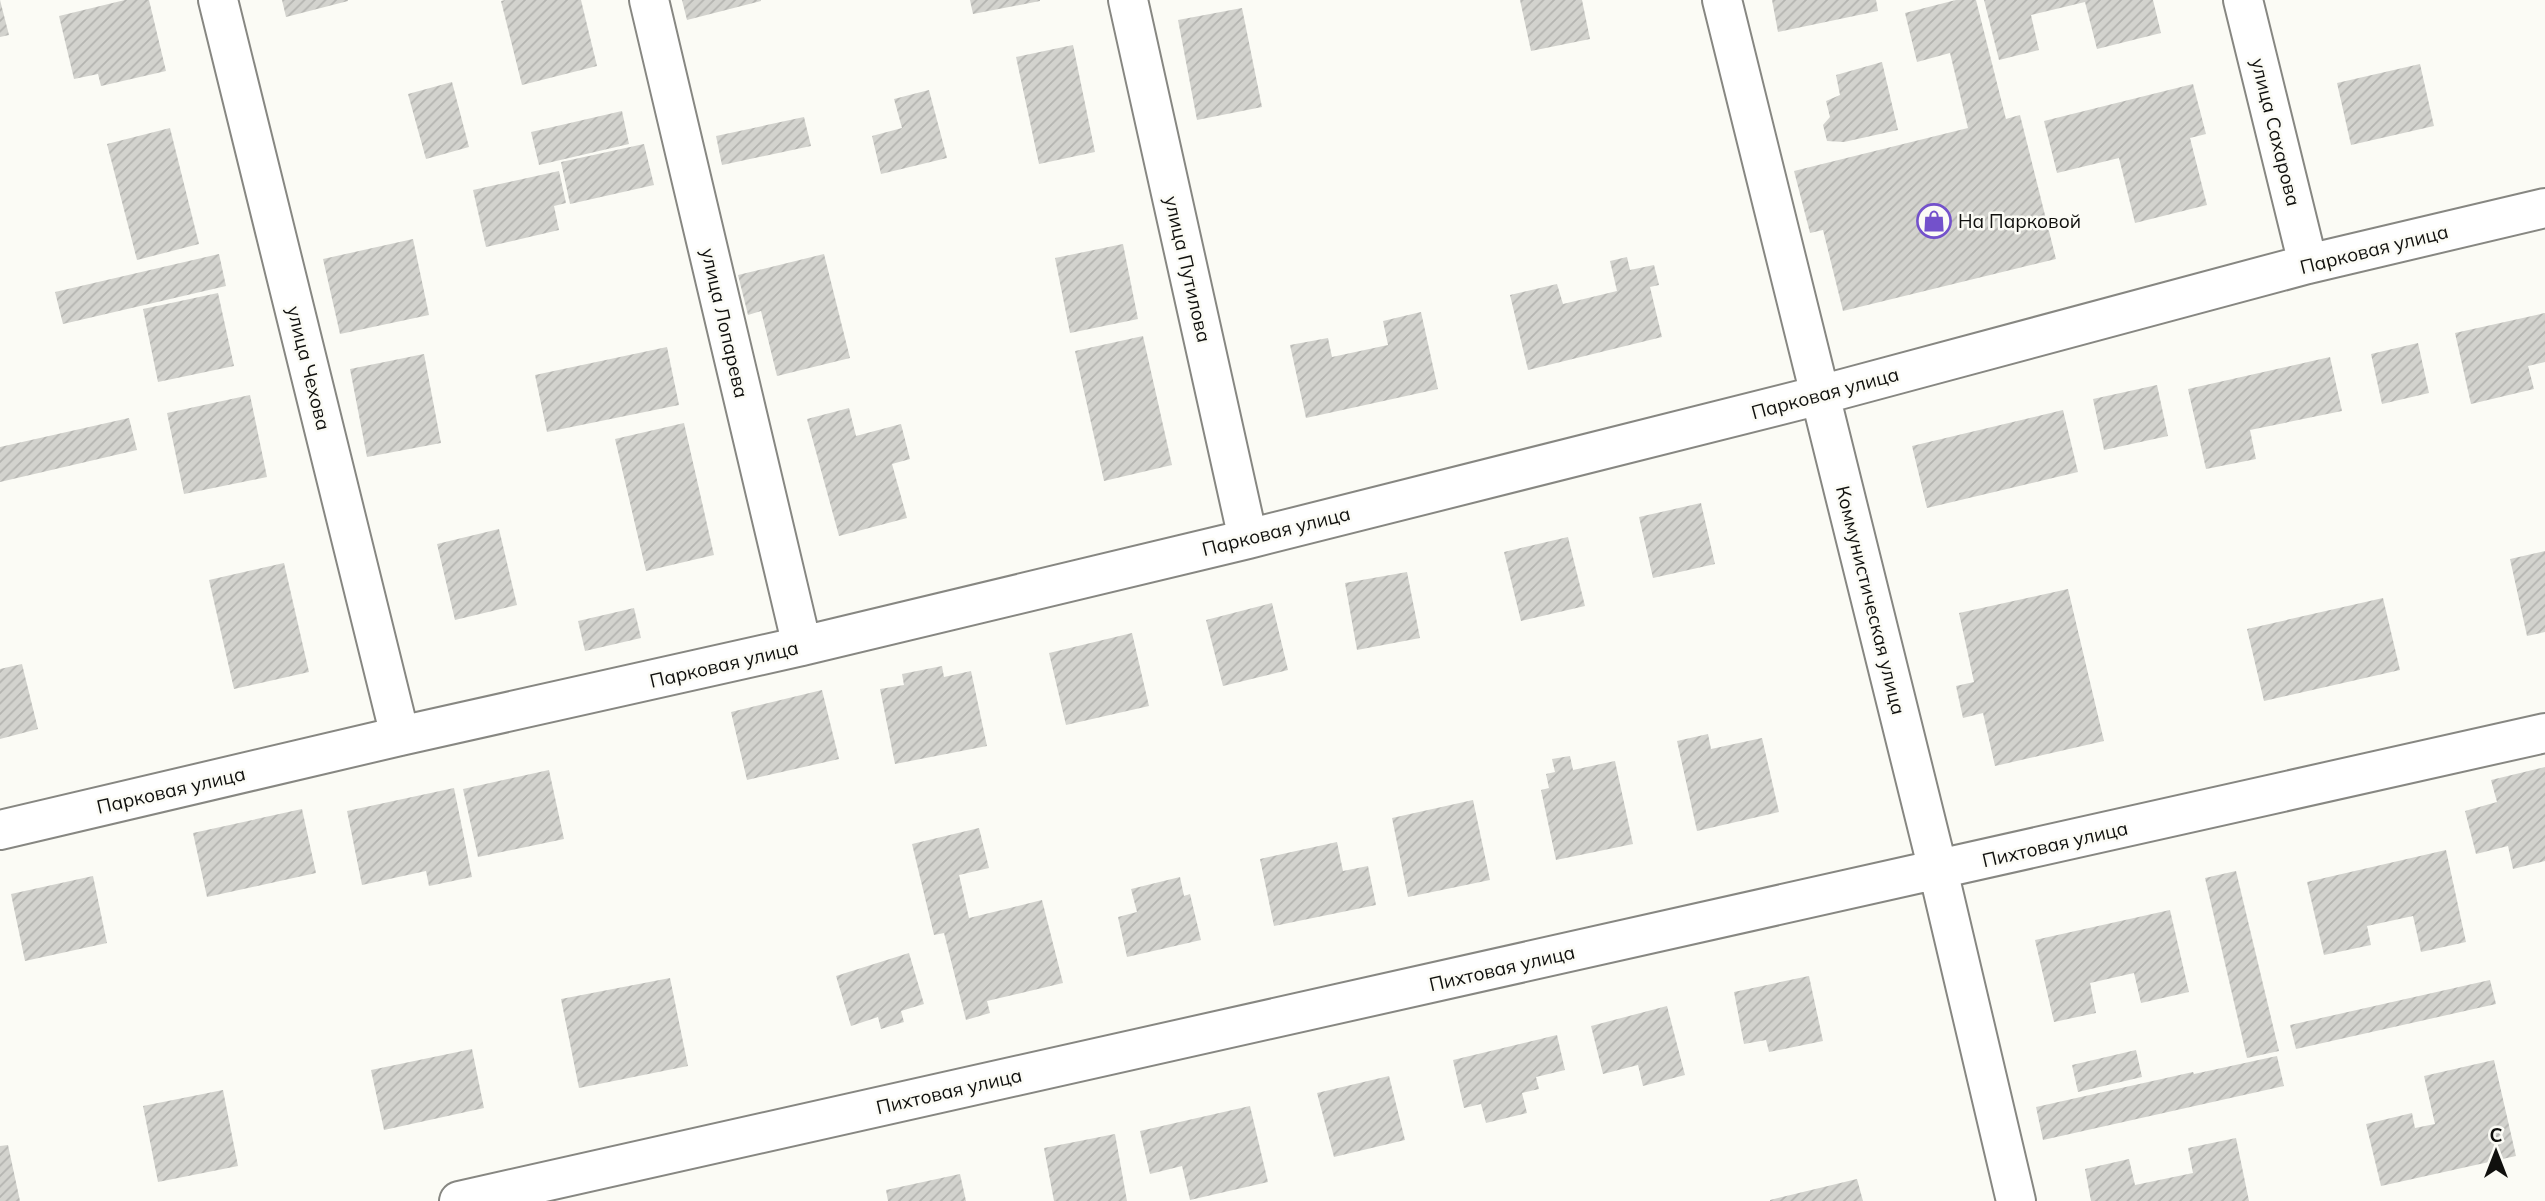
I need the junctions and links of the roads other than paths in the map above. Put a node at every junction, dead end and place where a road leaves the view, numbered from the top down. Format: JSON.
{"nodes":[{"id":1,"x":218,"y":0,"type":"edge"},
{"id":2,"x":649,"y":0,"type":"edge"},
{"id":3,"x":1128,"y":0,"type":"edge"},
{"id":4,"x":1722,"y":0,"type":"edge"},
{"id":5,"x":2243,"y":0,"type":"edge"},
{"id":6,"x":2545,"y":208,"type":"edge"},
{"id":7,"x":2308,"y":264,"type":"junction"},
{"id":8,"x":1820,"y":395,"type":"junction"},
{"id":9,"x":1248,"y":539,"type":"junction"},
{"id":10,"x":802,"y":646,"type":"junction"},
{"id":11,"x":2545,"y":733,"type":"edge"},
{"id":12,"x":400,"y":736,"type":"junction"},
{"id":13,"x":0,"y":830,"type":"edge"},
{"id":14,"x":1938,"y":870,"type":"junction"},
{"id":15,"x":459,"y":1201,"type":"edge"},
{"id":16,"x":2016,"y":1201,"type":"edge"}],
"edges":[{"from":1,"to":12,"type":"street","name":"улица Чехова"},
{"from":2,"to":10,"type":"street","name":"улица Лопарева"},
{"from":3,"to":9,"type":"street","name":"улица Путилова"},
{"from":4,"to":8,"type":"street","name":"Коммунистическая улица"},
{"from":5,"to":7,"type":"street","name":"улица Сахарова"},
{"from":6,"to":7,"type":"street","name":"Парковая улица"},
{"from":7,"to":8,"type":"street","name":"Парковая улица"},
{"from":8,"to":9,"type":"street","name":"Парковая улица"},
{"from":8,"to":14,"type":"street","name":"Коммунистическая улица"},
{"from":9,"to":10,"type":"street","name":"Парковая улица"},
{"from":10,"to":12,"type":"street","name":"Парковая улица"},
{"from":11,"to":14,"type":"street","name":"Пихтовая улица"},
{"from":12,"to":13,"type":"street","name":"Парковая улица"},
{"from":14,"to":15,"type":"street","name":"Пихтовая улица"},
{"from":14,"to":16,"type":"street","name":"Коммунистическая улица"}]}
